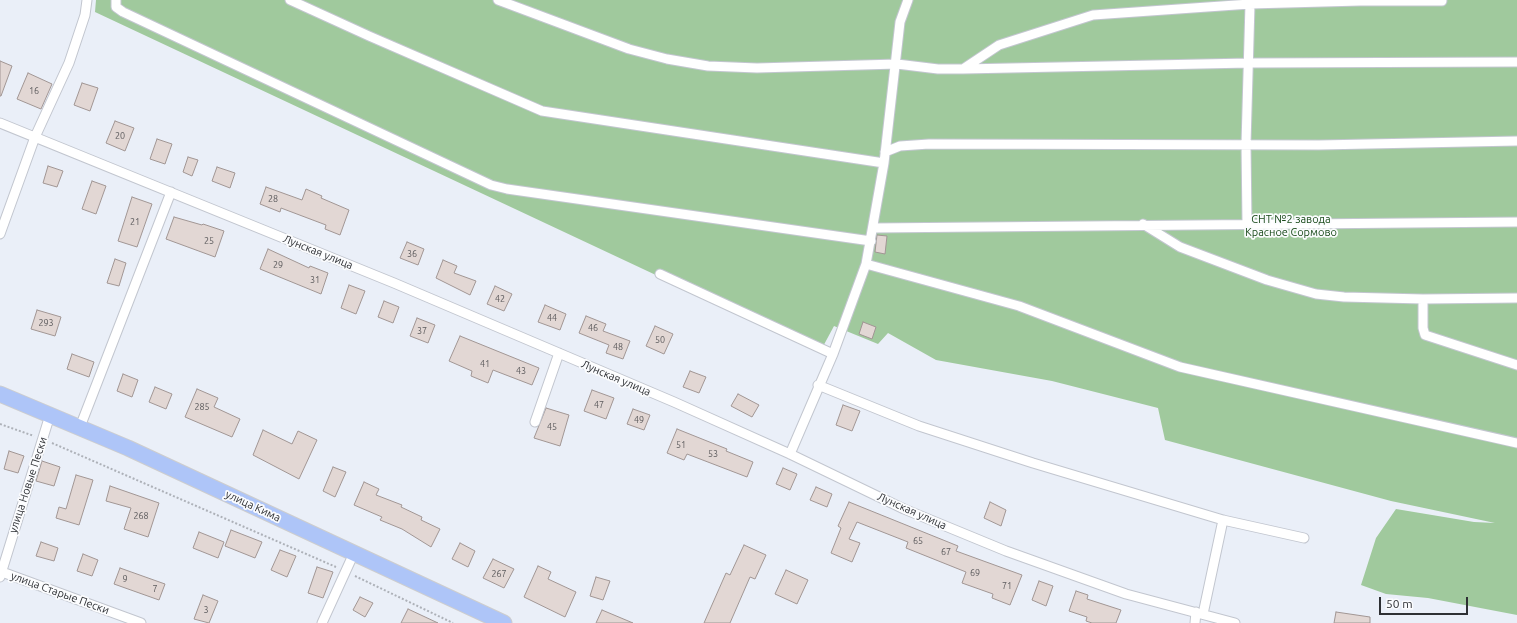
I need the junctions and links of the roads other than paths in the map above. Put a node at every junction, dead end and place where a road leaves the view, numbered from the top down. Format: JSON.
{"nodes":[{"id":1,"x":87,"y":0,"type":"edge"},
{"id":2,"x":116,"y":0,"type":"edge"},
{"id":3,"x":290,"y":0,"type":"edge"},
{"id":4,"x":498,"y":0,"type":"edge"},
{"id":5,"x":908,"y":0,"type":"edge"},
{"id":6,"x":1442,"y":1,"type":"dead end"},
{"id":7,"x":1250,"y":4,"type":"junction"},
{"id":8,"x":1517,"y":62,"type":"edge"},
{"id":9,"x":1249,"y":63,"type":"junction"},
{"id":10,"x":897,"y":64,"type":"junction"},
{"id":11,"x":963,"y":69,"type":"junction"},
{"id":12,"x":0,"y":123,"type":"edge"},
{"id":13,"x":35,"y":137,"type":"junction"},
{"id":14,"x":1517,"y":141,"type":"edge"},
{"id":15,"x":1246,"y":144,"type":"junction"},
{"id":16,"x":885,"y":152,"type":"junction"},
{"id":17,"x":884,"y":163,"type":"junction"},
{"id":18,"x":171,"y":192,"type":"junction"},
{"id":19,"x":1517,"y":222,"type":"edge"},
{"id":20,"x":1246,"y":223,"type":"junction"},
{"id":21,"x":1143,"y":224,"type":"junction"},
{"id":22,"x":873,"y":228,"type":"junction"},
{"id":23,"x":0,"y":234,"type":"edge"},
{"id":24,"x":871,"y":240,"type":"junction"},
{"id":25,"x":866,"y":264,"type":"junction"},
{"id":26,"x":660,"y":274,"type":"dead end"},
{"id":27,"x":1517,"y":298,"type":"edge"},
{"id":28,"x":1423,"y":299,"type":"junction"},
{"id":29,"x":559,"y":353,"type":"junction"},
{"id":30,"x":833,"y":354,"type":"junction"},
{"id":31,"x":1517,"y":365,"type":"edge"},
{"id":32,"x":818,"y":385,"type":"junction"},
{"id":33,"x":0,"y":394,"type":"edge"},
{"id":34,"x":50,"y":415,"type":"junction"},
{"id":35,"x":535,"y":422,"type":"dead end"},
{"id":36,"x":80,"y":427,"type":"junction"},
{"id":37,"x":1517,"y":443,"type":"edge"},
{"id":38,"x":790,"y":454,"type":"junction"},
{"id":39,"x":1223,"y":520,"type":"junction"},
{"id":40,"x":1304,"y":538,"type":"dead end"},
{"id":41,"x":354,"y":553,"type":"junction"},
{"id":42,"x":1,"y":575,"type":"edge"},
{"id":43,"x":1200,"y":613,"type":"junction"},
{"id":44,"x":141,"y":623,"type":"edge"},
{"id":45,"x":322,"y":623,"type":"edge"},
{"id":46,"x":504,"y":623,"type":"edge"},
{"id":47,"x":1195,"y":623,"type":"edge"},
{"id":48,"x":1235,"y":623,"type":"edge"}],
"edges":[{"from":1,"to":13,"type":"street"},
{"from":2,"to":24,"type":"street"},
{"from":3,"to":17,"type":"street"},
{"from":4,"to":10,"type":"street"},
{"from":5,"to":10,"type":"street"},
{"from":6,"to":7,"type":"street"},
{"from":7,"to":9,"type":"street"},
{"from":7,"to":11,"type":"street"},
{"from":8,"to":9,"type":"street"},
{"from":9,"to":11,"type":"street"},
{"from":9,"to":15,"type":"street"},
{"from":10,"to":11,"type":"street"},
{"from":10,"to":16,"type":"street"},
{"from":12,"to":13,"type":"street","name":"Лунская улица"},
{"from":13,"to":18,"type":"street","name":"Лунская улица"},
{"from":13,"to":23,"type":"street"},
{"from":14,"to":15,"type":"street"},
{"from":15,"to":16,"type":"street"},
{"from":15,"to":20,"type":"street"},
{"from":16,"to":17,"type":"street"},
{"from":17,"to":22,"type":"street"},
{"from":18,"to":29,"type":"street","name":"Лунская улица"},
{"from":18,"to":36,"type":"street"},
{"from":19,"to":20,"type":"street"},
{"from":20,"to":21,"type":"street"},
{"from":21,"to":22,"type":"street"},
{"from":21,"to":28,"type":"street"},
{"from":22,"to":24,"type":"street"},
{"from":24,"to":25,"type":"street"},
{"from":25,"to":30,"type":"street"},
{"from":25,"to":37,"type":"street"},
{"from":26,"to":30,"type":"street"},
{"from":27,"to":28,"type":"street"},
{"from":28,"to":31,"type":"street"},
{"from":29,"to":35,"type":"street"},
{"from":29,"to":38,"type":"street","name":"Лунская улица"},
{"from":30,"to":32,"type":"street"},
{"from":32,"to":38,"type":"street"},
{"from":32,"to":39,"type":"street"},
{"from":33,"to":34,"type":"main road","name":"улица Кима"},
{"from":34,"to":36,"type":"main road","name":"улица Кима"},
{"from":34,"to":42,"type":"street","name":"улица Новые Пески"},
{"from":36,"to":41,"type":"main road","name":"улица Кима"},
{"from":38,"to":43,"type":"street","name":"Лунская улица"},
{"from":39,"to":40,"type":"street"},
{"from":39,"to":43,"type":"street"},
{"from":41,"to":45,"type":"street"},
{"from":41,"to":46,"type":"main road","name":"улица Кима"},
{"from":42,"to":44,"type":"street","name":"улица Старые Пески"},
{"from":43,"to":47,"type":"street"},
{"from":43,"to":48,"type":"street","name":"Лунская улица"}]}
